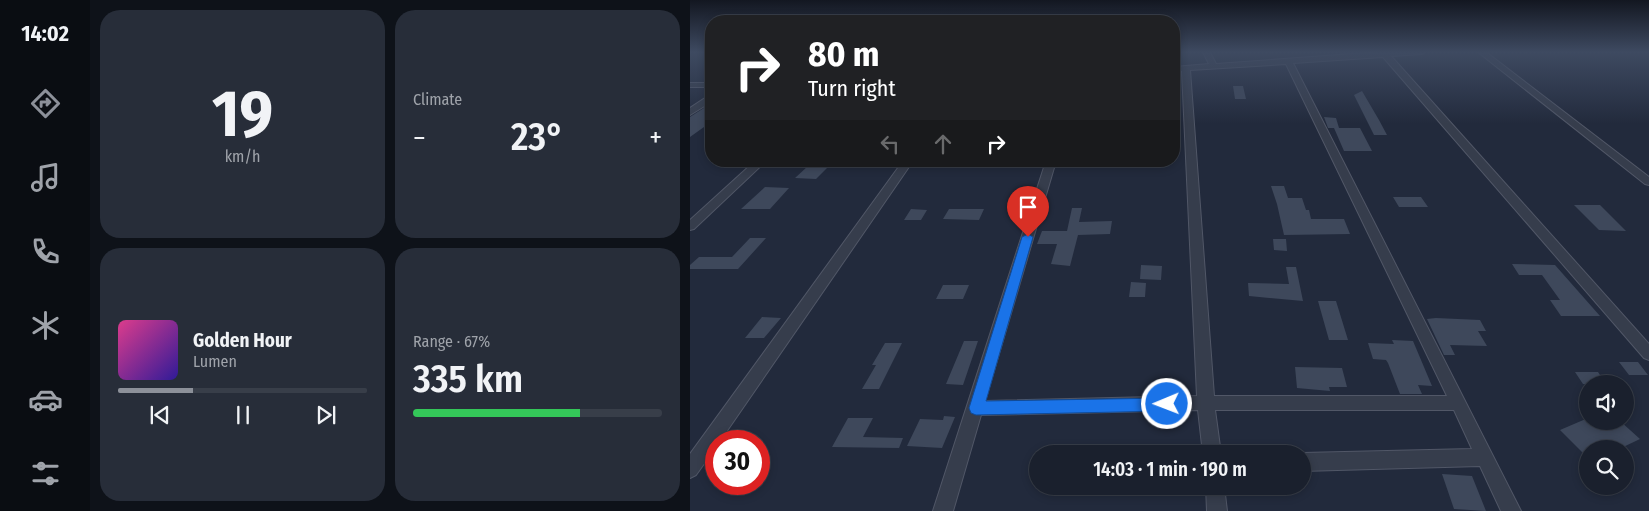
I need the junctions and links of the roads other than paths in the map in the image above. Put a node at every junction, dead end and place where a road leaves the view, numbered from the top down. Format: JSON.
{"nodes":[{"id":1,"x":1181,"y":76,"type":"edge"},
{"id":2,"x":1291,"y":76,"type":"edge"},
{"id":3,"x":1405,"y":76,"type":"edge"},
{"id":4,"x":1512,"y":76,"type":"edge"},
{"id":5,"x":705,"y":78,"type":"edge"},
{"id":6,"x":694,"y":85,"type":"edge"},
{"id":7,"x":705,"y":102,"type":"edge"},
{"id":8,"x":690,"y":112,"type":"edge"},
{"id":9,"x":754,"y":167,"type":"edge"},
{"id":10,"x":904,"y":167,"type":"edge"},
{"id":11,"x":1049,"y":167,"type":"edge"},
{"id":12,"x":1649,"y":182,"type":"edge"},
{"id":13,"x":690,"y":226,"type":"edge"},
{"id":14,"x":1649,"y":354,"type":"edge"},
{"id":15,"x":1206,"y":403,"type":"junction"},
{"id":16,"x":1459,"y":403,"type":"junction"},
{"id":17,"x":976,"y":408,"type":"junction"},
{"id":18,"x":1211,"y":445,"type":"edge"},
{"id":19,"x":1485,"y":457,"type":"junction"},
{"id":20,"x":1311,"y":462,"type":"edge"},
{"id":21,"x":690,"y":469,"type":"edge"},
{"id":22,"x":1216,"y":495,"type":"edge"},
{"id":23,"x":943,"y":511,"type":"edge"},
{"id":24,"x":1217,"y":511,"type":"edge"},
{"id":25,"x":1511,"y":511,"type":"edge"}],
"edges":[{"from":1,"to":15,"type":"street"},
{"from":2,"to":16,"type":"street"},
{"from":3,"to":14,"type":"street"},
{"from":4,"to":12,"type":"street"},
{"from":5,"to":6,"type":"street"},
{"from":7,"to":8,"type":"street"},
{"from":9,"to":13,"type":"street"},
{"from":10,"to":21,"type":"street"},
{"from":11,"to":17,"type":"street"},
{"from":15,"to":16,"type":"street"},
{"from":15,"to":17,"type":"street"},
{"from":15,"to":18,"type":"street"},
{"from":16,"to":19,"type":"street"},
{"from":17,"to":23,"type":"street"},
{"from":19,"to":20,"type":"street"},
{"from":19,"to":25,"type":"street"},
{"from":22,"to":24,"type":"street"}]}
